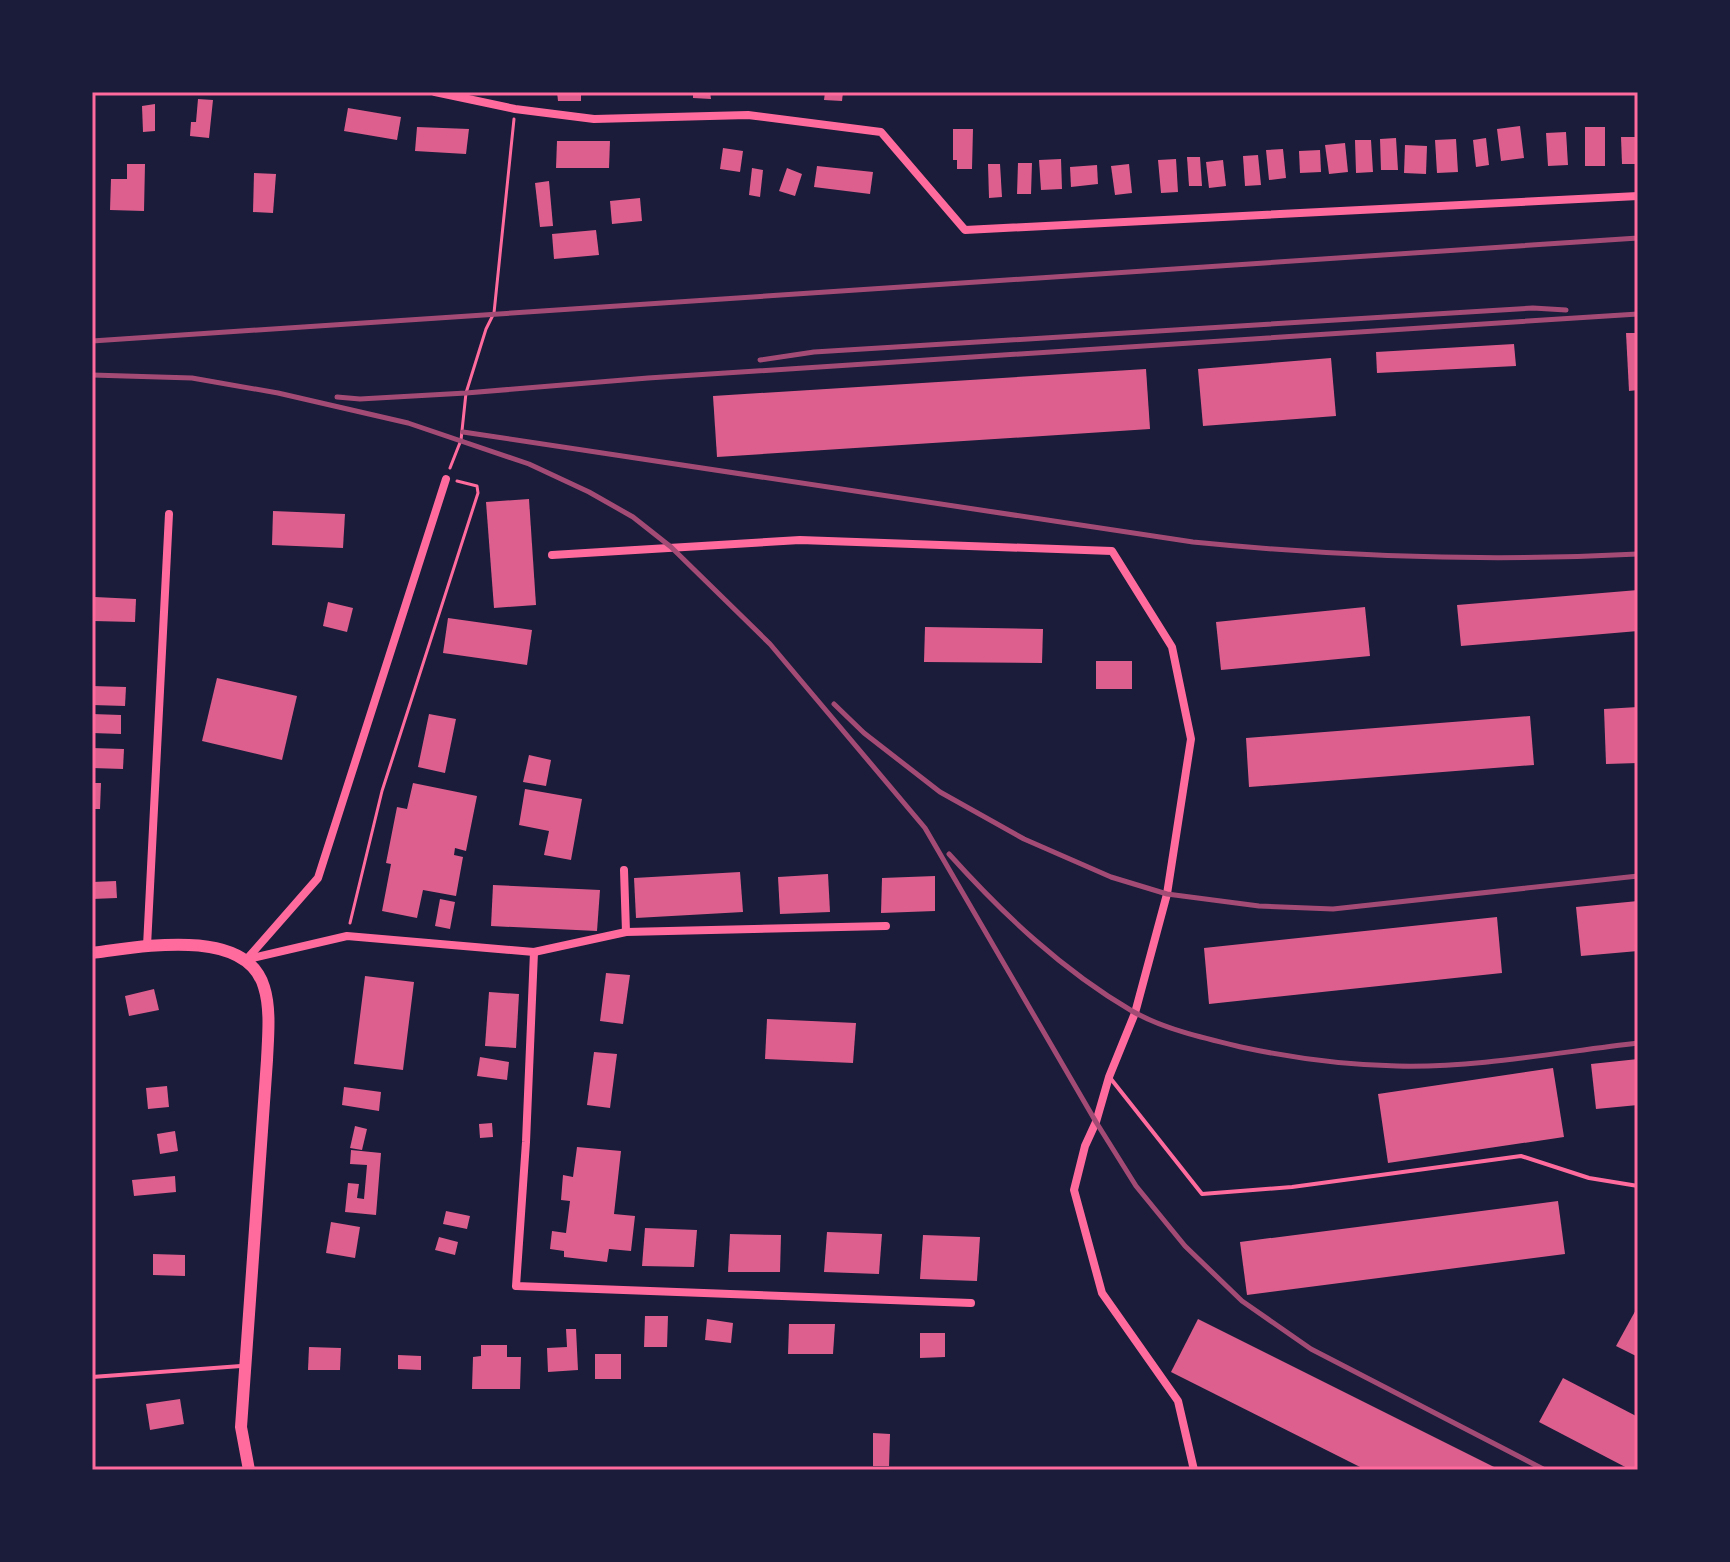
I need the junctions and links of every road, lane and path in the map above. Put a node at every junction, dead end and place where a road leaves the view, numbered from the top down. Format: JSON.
{"nodes":[{"id":1,"x":435,"y":92,"type":"edge"},
{"id":2,"x":515,"y":109,"type":"junction"},
{"id":3,"x":1638,"y":196,"type":"edge"},
{"id":4,"x":446,"y":479,"type":"junction"},
{"id":5,"x":169,"y":514,"type":"dead end"},
{"id":6,"x":552,"y":555,"type":"dead end"},
{"id":7,"x":624,"y":870,"type":"dead end"},
{"id":8,"x":886,"y":926,"type":"dead end"},
{"id":9,"x":626,"y":932,"type":"junction"},
{"id":10,"x":347,"y":936,"type":"junction"},
{"id":11,"x":147,"y":946,"type":"junction"},
{"id":12,"x":534,"y":952,"type":"junction"},
{"id":13,"x":92,"y":953,"type":"edge"},
{"id":14,"x":247,"y":959,"type":"junction"},
{"id":15,"x":1109,"y":1077,"type":"junction"},
{"id":16,"x":1638,"y":1186,"type":"edge"},
{"id":17,"x":971,"y":1303,"type":"dead end"},
{"id":18,"x":245,"y":1365,"type":"junction"},
{"id":19,"x":92,"y":1377,"type":"edge"},
{"id":20,"x":249,"y":1470,"type":"edge"},
{"id":21,"x":1194,"y":1470,"type":"edge"}],
"edges":[{"from":1,"to":2,"type":"street"},
{"from":2,"to":3,"type":"street"},
{"from":2,"to":4,"type":"path"},
{"from":4,"to":10,"type":"path"},
{"from":4,"to":14,"type":"street"},
{"from":5,"to":11,"type":"street"},
{"from":6,"to":15,"type":"street"},
{"from":7,"to":9,"type":"street"},
{"from":8,"to":9,"type":"street"},
{"from":9,"to":12,"type":"street"},
{"from":10,"to":12,"type":"street"},
{"from":10,"to":14,"type":"street"},
{"from":11,"to":13,"type":"main road"},
{"from":11,"to":14,"type":"main road"},
{"from":12,"to":17,"type":"street"},
{"from":14,"to":18,"type":"main road"},
{"from":15,"to":16,"type":"lane"},
{"from":15,"to":21,"type":"street"},
{"from":18,"to":19,"type":"lane"},
{"from":18,"to":20,"type":"main road"}]}
